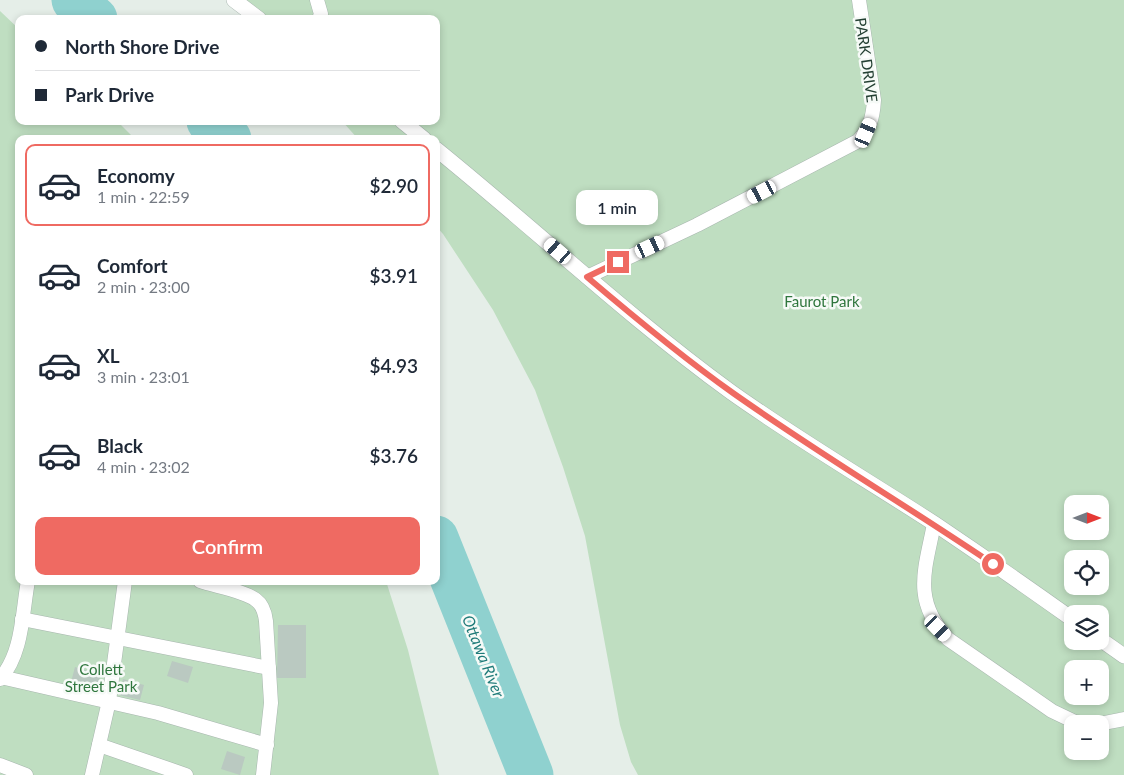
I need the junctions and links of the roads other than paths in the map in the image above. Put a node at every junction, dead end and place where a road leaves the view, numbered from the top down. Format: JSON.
{"nodes":[{"id":1,"x":234,"y":0,"type":"edge"},
{"id":2,"x":317,"y":0,"type":"edge"},
{"id":3,"x":859,"y":0,"type":"edge"},
{"id":4,"x":254,"y":15,"type":"edge"},
{"id":5,"x":320,"y":15,"type":"edge"},
{"id":6,"x":407,"y":125,"type":"edge"},
{"id":7,"x":419,"y":135,"type":"edge"},
{"id":8,"x":440,"y":152,"type":"edge"},
{"id":9,"x":587,"y":277,"type":"junction"},
{"id":10,"x":934,"y":524,"type":"junction"},
{"id":11,"x":27,"y":585,"type":"edge"},
{"id":12,"x":125,"y":585,"type":"edge"},
{"id":13,"x":213,"y":585,"type":"edge"},
{"id":14,"x":1064,"y":613,"type":"edge"},
{"id":15,"x":22,"y":619,"type":"junction"},
{"id":16,"x":119,"y":638,"type":"junction"},
{"id":17,"x":1109,"y":645,"type":"edge"},
{"id":18,"x":1124,"y":656,"type":"edge"},
{"id":19,"x":269,"y":668,"type":"junction"},
{"id":20,"x":1,"y":678,"type":"edge"},
{"id":21,"x":109,"y":701,"type":"junction"},
{"id":22,"x":1064,"y":717,"type":"edge"},
{"id":23,"x":1124,"y":719,"type":"edge"},
{"id":24,"x":1109,"y":722,"type":"edge"},
{"id":25,"x":99,"y":746,"type":"junction"},
{"id":26,"x":267,"y":746,"type":"junction"},
{"id":27,"x":0,"y":765,"type":"edge"},
{"id":28,"x":26,"y":775,"type":"edge"},
{"id":29,"x":92,"y":775,"type":"edge"},
{"id":30,"x":186,"y":775,"type":"edge"},
{"id":31,"x":263,"y":775,"type":"edge"}],
"edges":[{"from":1,"to":4,"type":"street"},
{"from":2,"to":5,"type":"lane"},
{"from":3,"to":9,"type":"lane","name":"PARK DRIVE"},
{"from":6,"to":7,"type":"street"},
{"from":8,"to":9,"type":"street"},
{"from":9,"to":10,"type":"street"},
{"from":10,"to":14,"type":"street"},
{"from":10,"to":22,"type":"lane"},
{"from":11,"to":15,"type":"lane"},
{"from":12,"to":16,"type":"lane"},
{"from":13,"to":19,"type":"lane"},
{"from":15,"to":16,"type":"lane"},
{"from":15,"to":20,"type":"lane"},
{"from":16,"to":19,"type":"lane"},
{"from":16,"to":21,"type":"lane"},
{"from":17,"to":18,"type":"street"},
{"from":19,"to":26,"type":"lane"},
{"from":20,"to":21,"type":"lane"},
{"from":21,"to":25,"type":"lane"},
{"from":21,"to":26,"type":"lane"},
{"from":23,"to":24,"type":"lane"},
{"from":25,"to":29,"type":"lane"},
{"from":25,"to":30,"type":"lane"},
{"from":26,"to":31,"type":"lane"},
{"from":27,"to":28,"type":"lane"}]}
